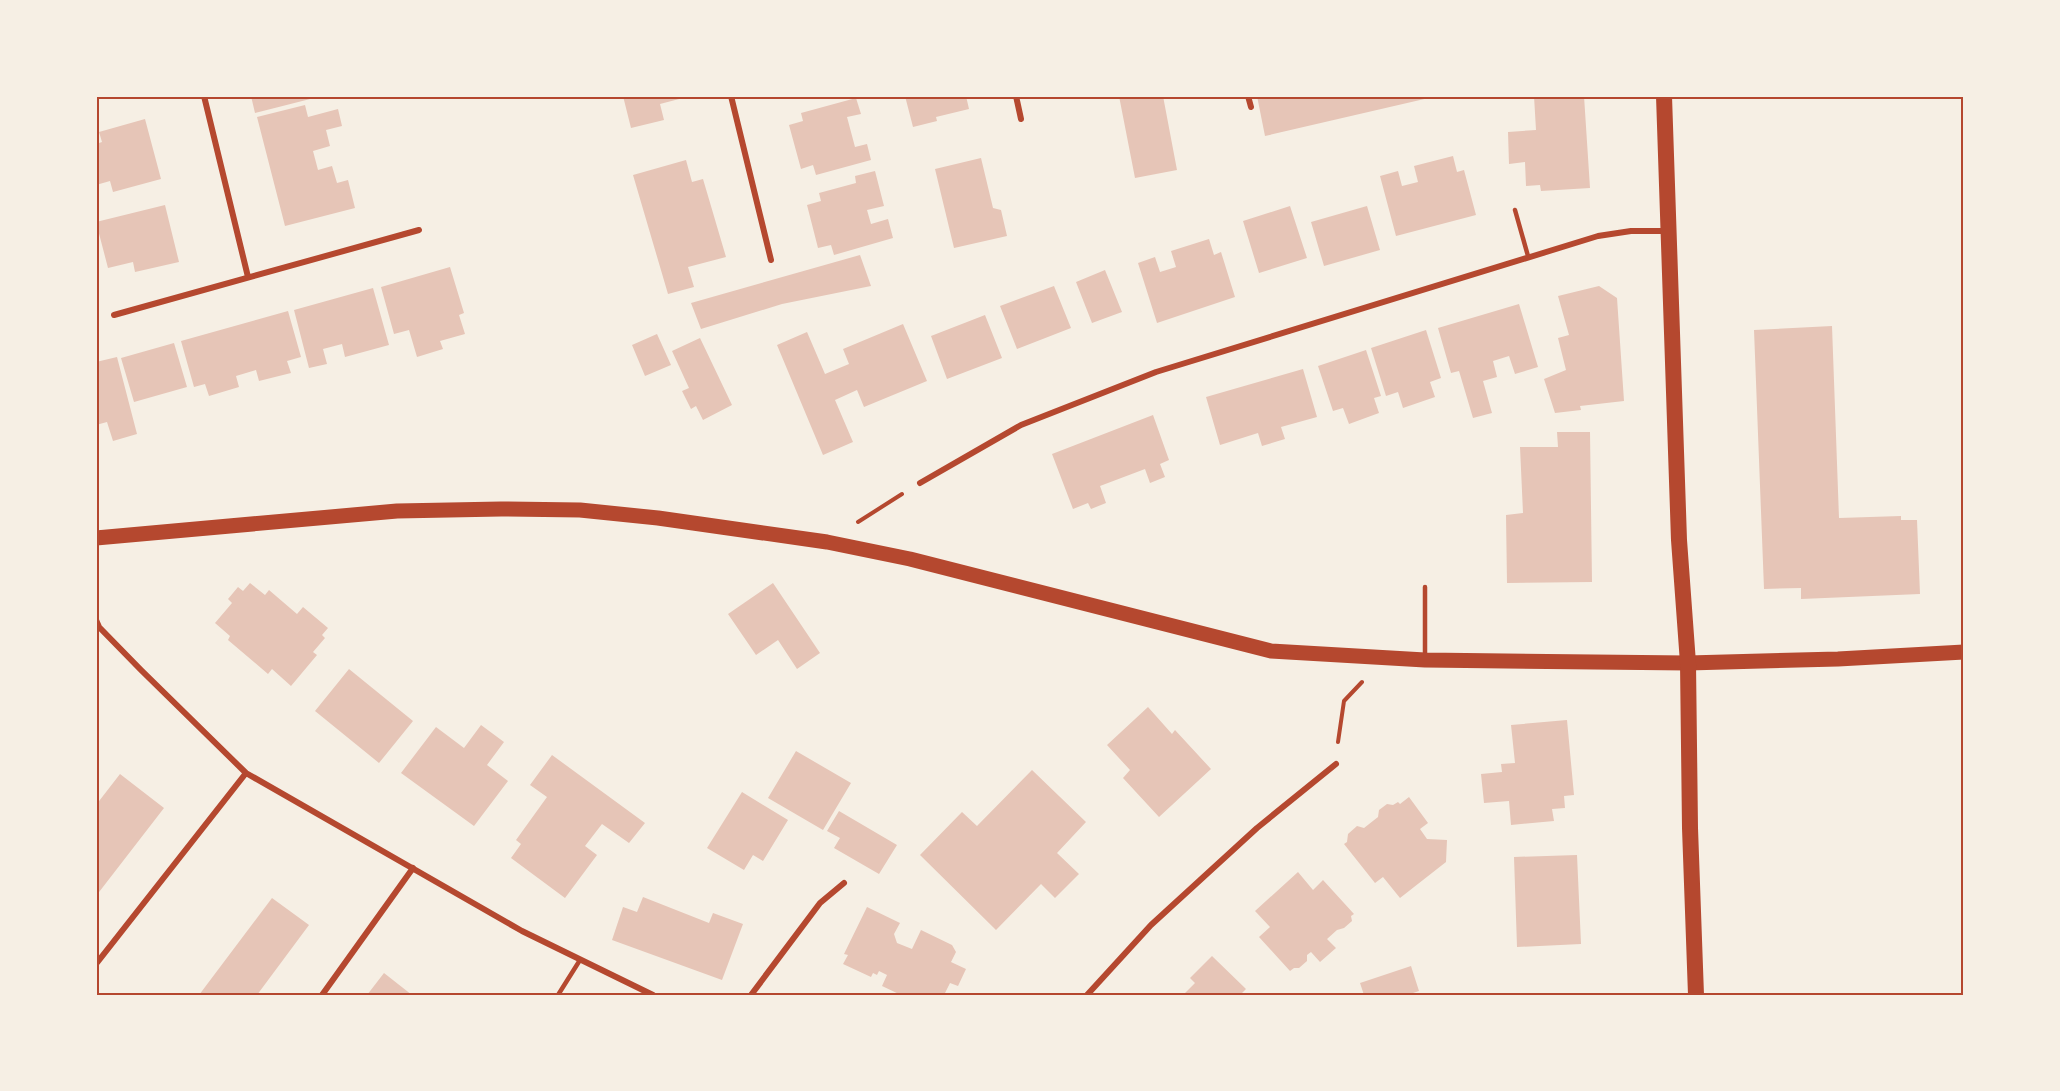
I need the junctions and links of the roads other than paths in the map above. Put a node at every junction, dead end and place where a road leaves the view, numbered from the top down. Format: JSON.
{"nodes":[{"id":1,"x":204,"y":96,"type":"edge"},
{"id":2,"x":731,"y":96,"type":"edge"},
{"id":3,"x":1016,"y":96,"type":"edge"},
{"id":4,"x":1248,"y":96,"type":"edge"},
{"id":5,"x":1664,"y":96,"type":"edge"},
{"id":6,"x":1251,"y":107,"type":"dead end"},
{"id":7,"x":1021,"y":119,"type":"dead end"},
{"id":8,"x":1515,"y":210,"type":"dead end"},
{"id":9,"x":419,"y":230,"type":"dead end"},
{"id":10,"x":1668,"y":231,"type":"junction"},
{"id":11,"x":1528,"y":256,"type":"junction"},
{"id":12,"x":771,"y":260,"type":"dead end"},
{"id":13,"x":248,"y":277,"type":"junction"},
{"id":14,"x":114,"y":315,"type":"dead end"},
{"id":15,"x":920,"y":483,"type":"road end"},
{"id":16,"x":96,"y":538,"type":"edge"},
{"id":17,"x":1425,"y":587,"type":"dead end"},
{"id":18,"x":96,"y":620,"type":"edge"},
{"id":19,"x":1964,"y":652,"type":"edge"},
{"id":20,"x":1425,"y":660,"type":"junction"},
{"id":21,"x":1688,"y":663,"type":"junction"},
{"id":22,"x":1336,"y":764,"type":"road end"},
{"id":23,"x":246,"y":773,"type":"junction"},
{"id":24,"x":412,"y":868,"type":"junction"},
{"id":25,"x":844,"y":883,"type":"dead end"},
{"id":26,"x":580,"y":960,"type":"junction"},
{"id":27,"x":96,"y":964,"type":"edge"},
{"id":28,"x":322,"y":995,"type":"edge"},
{"id":29,"x":558,"y":995,"type":"edge"},
{"id":30,"x":653,"y":995,"type":"edge"},
{"id":31,"x":751,"y":995,"type":"edge"},
{"id":32,"x":1087,"y":995,"type":"edge"},
{"id":33,"x":1696,"y":995,"type":"edge"}],
"edges":[{"from":1,"to":13,"type":"street"},
{"from":2,"to":12,"type":"street"},
{"from":3,"to":7,"type":"street"},
{"from":4,"to":6,"type":"street"},
{"from":5,"to":10,"type":"highway"},
{"from":8,"to":11,"type":"lane"},
{"from":9,"to":13,"type":"street"},
{"from":10,"to":11,"type":"street"},
{"from":10,"to":21,"type":"highway"},
{"from":11,"to":15,"type":"street"},
{"from":13,"to":14,"type":"street"},
{"from":16,"to":20,"type":"main road"},
{"from":17,"to":20,"type":"lane"},
{"from":18,"to":23,"type":"street"},
{"from":19,"to":21,"type":"main road"},
{"from":20,"to":21,"type":"main road"},
{"from":21,"to":33,"type":"highway"},
{"from":22,"to":32,"type":"street"},
{"from":23,"to":24,"type":"street"},
{"from":23,"to":27,"type":"street"},
{"from":24,"to":26,"type":"street"},
{"from":24,"to":28,"type":"street"},
{"from":25,"to":31,"type":"street"},
{"from":26,"to":29,"type":"lane"},
{"from":26,"to":30,"type":"street"}]}
